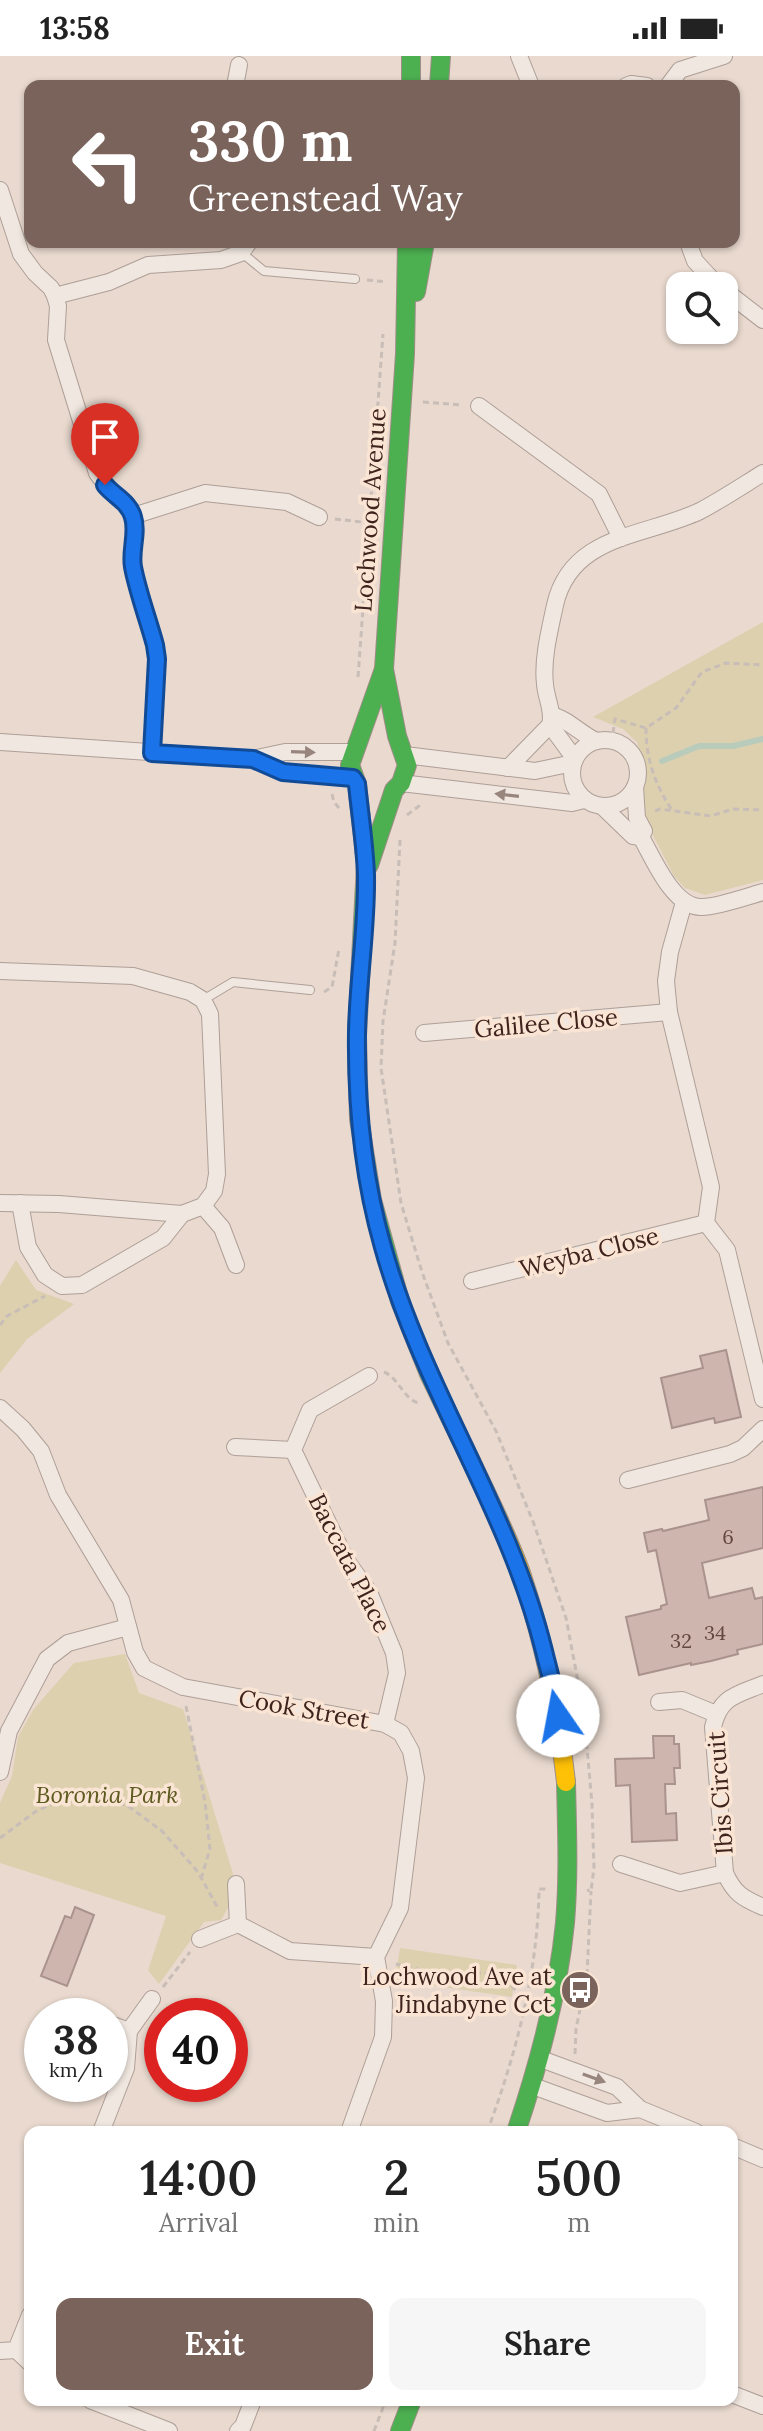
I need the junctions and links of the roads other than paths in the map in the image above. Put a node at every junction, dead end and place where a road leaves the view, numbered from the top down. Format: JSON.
{"nodes":[{"id":1,"x":411,"y":56,"type":"edge"},
{"id":2,"x":441,"y":56,"type":"edge"},
{"id":3,"x":519,"y":56,"type":"edge"},
{"id":4,"x":724,"y":56,"type":"edge"},
{"id":5,"x":239,"y":65,"type":"dead end"},
{"id":6,"x":236,"y":80,"type":"edge"},
{"id":7,"x":411,"y":80,"type":"edge"},
{"id":8,"x":439,"y":80,"type":"edge"},
{"id":9,"x":529,"y":80,"type":"edge"},
{"id":10,"x":672,"y":80,"type":"edge"},
{"id":11,"x":0,"y":190,"type":"edge"},
{"id":12,"x":243,"y":248,"type":"edge"},
{"id":13,"x":246,"y":248,"type":"edge"},
{"id":14,"x":407,"y":248,"type":"edge"},
{"id":15,"x":424,"y":248,"type":"edge"},
{"id":16,"x":690,"y":248,"type":"edge"},
{"id":17,"x":705,"y":272,"type":"edge"},
{"id":18,"x":355,"y":279,"type":"road end"},
{"id":19,"x":55,"y":296,"type":"junction"},
{"id":20,"x":738,"y":301,"type":"edge"},
{"id":21,"x":763,"y":320,"type":"edge"},
{"id":22,"x":405,"y":354,"type":"junction"},
{"id":23,"x":479,"y":406,"type":"road end"},
{"id":24,"x":763,"y":473,"type":"edge"},
{"id":25,"x":133,"y":516,"type":"junction"},
{"id":26,"x":319,"y":517,"type":"road end"},
{"id":27,"x":621,"y":538,"type":"junction"},
{"id":28,"x":384,"y":669,"type":"junction"},
{"id":29,"x":551,"y":721,"type":"junction"},
{"id":30,"x":600,"y":736,"type":"junction"},
{"id":31,"x":0,"y":742,"type":"edge"},
{"id":32,"x":356,"y":749,"type":"junction"},
{"id":33,"x":403,"y":751,"type":"junction"},
{"id":34,"x":152,"y":753,"type":"junction"},
{"id":35,"x":253,"y":759,"type":"junction"},
{"id":36,"x":574,"y":761,"type":"junction"},
{"id":37,"x":508,"y":768,"type":"junction"},
{"id":38,"x":355,"y":781,"type":"junction"},
{"id":39,"x":398,"y":787,"type":"junction"},
{"id":40,"x":635,"y":787,"type":"junction"},
{"id":41,"x":584,"y":800,"type":"junction"},
{"id":42,"x":603,"y":807,"type":"junction"},
{"id":43,"x":641,"y":837,"type":"junction"},
{"id":44,"x":366,"y":875,"type":"junction"},
{"id":45,"x":763,"y":892,"type":"edge"},
{"id":46,"x":684,"y":902,"type":"junction"},
{"id":47,"x":0,"y":971,"type":"edge"},
{"id":48,"x":310,"y":990,"type":"road end"},
{"id":49,"x":203,"y":1000,"type":"junction"},
{"id":50,"x":669,"y":1012,"type":"junction"},
{"id":51,"x":424,"y":1033,"type":"dead end"},
{"id":52,"x":0,"y":1203,"type":"edge"},
{"id":53,"x":20,"y":1203,"type":"junction"},
{"id":54,"x":203,"y":1206,"type":"junction"},
{"id":55,"x":182,"y":1214,"type":"junction"},
{"id":56,"x":706,"y":1223,"type":"junction"},
{"id":57,"x":236,"y":1265,"type":"dead end"},
{"id":58,"x":472,"y":1281,"type":"dead end"},
{"id":59,"x":369,"y":1376,"type":"road end"},
{"id":60,"x":763,"y":1399,"type":"edge"},
{"id":61,"x":0,"y":1408,"type":"edge"},
{"id":62,"x":763,"y":1429,"type":"edge"},
{"id":63,"x":235,"y":1447,"type":"dead end"},
{"id":64,"x":293,"y":1450,"type":"junction"},
{"id":65,"x":628,"y":1480,"type":"dead end"},
{"id":66,"x":128,"y":1627,"type":"junction"},
{"id":67,"x":763,"y":1684,"type":"edge"},
{"id":68,"x":659,"y":1702,"type":"dead end"},
{"id":69,"x":716,"y":1714,"type":"junction"},
{"id":70,"x":385,"y":1724,"type":"junction"},
{"id":71,"x":0,"y":1772,"type":"edge"},
{"id":72,"x":621,"y":1864,"type":"dead end"},
{"id":73,"x":725,"y":1873,"type":"junction"},
{"id":74,"x":236,"y":1884,"type":"dead end"},
{"id":75,"x":763,"y":1907,"type":"edge"},
{"id":76,"x":238,"y":1924,"type":"junction"},
{"id":77,"x":200,"y":1939,"type":"road end"},
{"id":78,"x":376,"y":1957,"type":"junction"},
{"id":79,"x":144,"y":2010,"type":"edge"},
{"id":80,"x":129,"y":2031,"type":"joint"},
{"id":81,"x":541,"y":2059,"type":"junction"},
{"id":82,"x":533,"y":2086,"type":"junction"},
{"id":83,"x":640,"y":2109,"type":"junction"},
{"id":84,"x":103,"y":2126,"type":"edge"},
{"id":85,"x":351,"y":2126,"type":"edge"},
{"id":86,"x":518,"y":2126,"type":"edge"},
{"id":87,"x":681,"y":2126,"type":"edge"},
{"id":88,"x":738,"y":2149,"type":"edge"},
{"id":89,"x":763,"y":2159,"type":"edge"},
{"id":90,"x":24,"y":2325,"type":"edge"},
{"id":91,"x":8,"y":2351,"type":"edge"},
{"id":92,"x":738,"y":2396,"type":"edge"},
{"id":93,"x":105,"y":2406,"type":"edge"},
{"id":94,"x":251,"y":2406,"type":"edge"},
{"id":95,"x":410,"y":2406,"type":"edge"},
{"id":96,"x":763,"y":2406,"type":"edge"},
{"id":97,"x":169,"y":2431,"type":"edge"},
{"id":98,"x":238,"y":2431,"type":"edge"},
{"id":99,"x":400,"y":2431,"type":"edge"}],
"edges":[{"from":1,"to":7,"type":"street"},
{"from":2,"to":8,"type":"street"},
{"from":3,"to":9,"type":"street"},
{"from":4,"to":10,"type":"street"},
{"from":5,"to":6,"type":"street"},
{"from":11,"to":19,"type":"street"},
{"from":12,"to":19,"type":"street"},
{"from":13,"to":18,"type":"lane"},
{"from":14,"to":22,"type":"street","name":"Lochwood Avenue"},
{"from":15,"to":22,"type":"street","name":"Lochwood Avenue"},
{"from":16,"to":17,"type":"street"},
{"from":19,"to":25,"type":"street"},
{"from":20,"to":21,"type":"street"},
{"from":22,"to":28,"type":"street","name":"Lochwood Avenue"},
{"from":23,"to":27,"type":"street"},
{"from":24,"to":27,"type":"street"},
{"from":25,"to":26,"type":"street"},
{"from":25,"to":34,"type":"street"},
{"from":27,"to":29,"type":"street"},
{"from":28,"to":32,"type":"street","name":"Lochwood Avenue"},
{"from":28,"to":33,"type":"street","name":"Lochwood Avenue"},
{"from":29,"to":30,"type":"street"},
{"from":29,"to":36,"type":"street"},
{"from":29,"to":37,"type":"street"},
{"from":30,"to":36,"type":"street"},
{"from":30,"to":40,"type":"street"},
{"from":31,"to":34,"type":"street"},
{"from":32,"to":33,"type":"street"},
{"from":35,"to":32,"type":"street","one_way":true},
{"from":32,"to":38,"type":"street","name":"Lochwood Avenue"},
{"from":33,"to":37,"type":"street"},
{"from":33,"to":39,"type":"street","name":"Lochwood Avenue"},
{"from":34,"to":35,"type":"street"},
{"from":35,"to":38,"type":"street"},
{"from":36,"to":37,"type":"street"},
{"from":36,"to":41,"type":"street"},
{"from":38,"to":39,"type":"street"},
{"from":38,"to":44,"type":"street","name":"Lochwood Avenue"},
{"from":41,"to":39,"type":"street","one_way":true},
{"from":39,"to":44,"type":"street","name":"Lochwood Avenue"},
{"from":40,"to":42,"type":"street"},
{"from":40,"to":43,"type":"street"},
{"from":41,"to":42,"type":"street"},
{"from":42,"to":43,"type":"street"},
{"from":43,"to":46,"type":"street"},
{"from":44,"to":81,"type":"street","name":"Lochwood Avenue"},
{"from":45,"to":46,"type":"street"},
{"from":46,"to":50,"type":"street"},
{"from":47,"to":49,"type":"street"},
{"from":48,"to":49,"type":"lane"},
{"from":49,"to":54,"type":"street"},
{"from":50,"to":51,"type":"street","name":"Galilee Close"},
{"from":50,"to":56,"type":"street"},
{"from":52,"to":53,"type":"street"},
{"from":53,"to":55,"type":"street"},
{"from":53,"to":55,"type":"street"},
{"from":54,"to":55,"type":"street"},
{"from":54,"to":57,"type":"street"},
{"from":56,"to":58,"type":"street","name":"Weyba Close"},
{"from":56,"to":60,"type":"street"},
{"from":59,"to":64,"type":"street"},
{"from":61,"to":66,"type":"street","name":"Cook Street"},
{"from":62,"to":65,"type":"street"},
{"from":63,"to":64,"type":"street"},
{"from":64,"to":70,"type":"street","name":"Baccata Place"},
{"from":66,"to":70,"type":"street","name":"Cook Street"},
{"from":66,"to":71,"type":"street"},
{"from":67,"to":69,"type":"street","name":"Ibis Circuit"},
{"from":68,"to":69,"type":"street","name":"Ibis Circuit"},
{"from":69,"to":73,"type":"street","name":"Ibis Circuit"},
{"from":70,"to":78,"type":"street","name":"Cook Street"},
{"from":72,"to":73,"type":"street","name":"Ibis Circuit"},
{"from":73,"to":75,"type":"street","name":"Ibis Circuit"},
{"from":74,"to":76,"type":"street"},
{"from":76,"to":77,"type":"street"},
{"from":76,"to":78,"type":"street"},
{"from":78,"to":85,"type":"street"},
{"from":79,"to":80,"type":"street"},
{"from":80,"to":84,"type":"street"},
{"from":81,"to":82,"type":"street","name":"Lochwood Avenue"},
{"from":81,"to":83,"type":"street","one_way":true},
{"from":82,"to":83,"type":"street"},
{"from":82,"to":86,"type":"street","name":"Lochwood Avenue"},
{"from":83,"to":87,"type":"street"},
{"from":88,"to":89,"type":"street"},
{"from":90,"to":91,"type":"street"},
{"from":92,"to":96,"type":"street"},
{"from":93,"to":97,"type":"street"},
{"from":94,"to":98,"type":"street"},
{"from":95,"to":99,"type":"street"}]}
